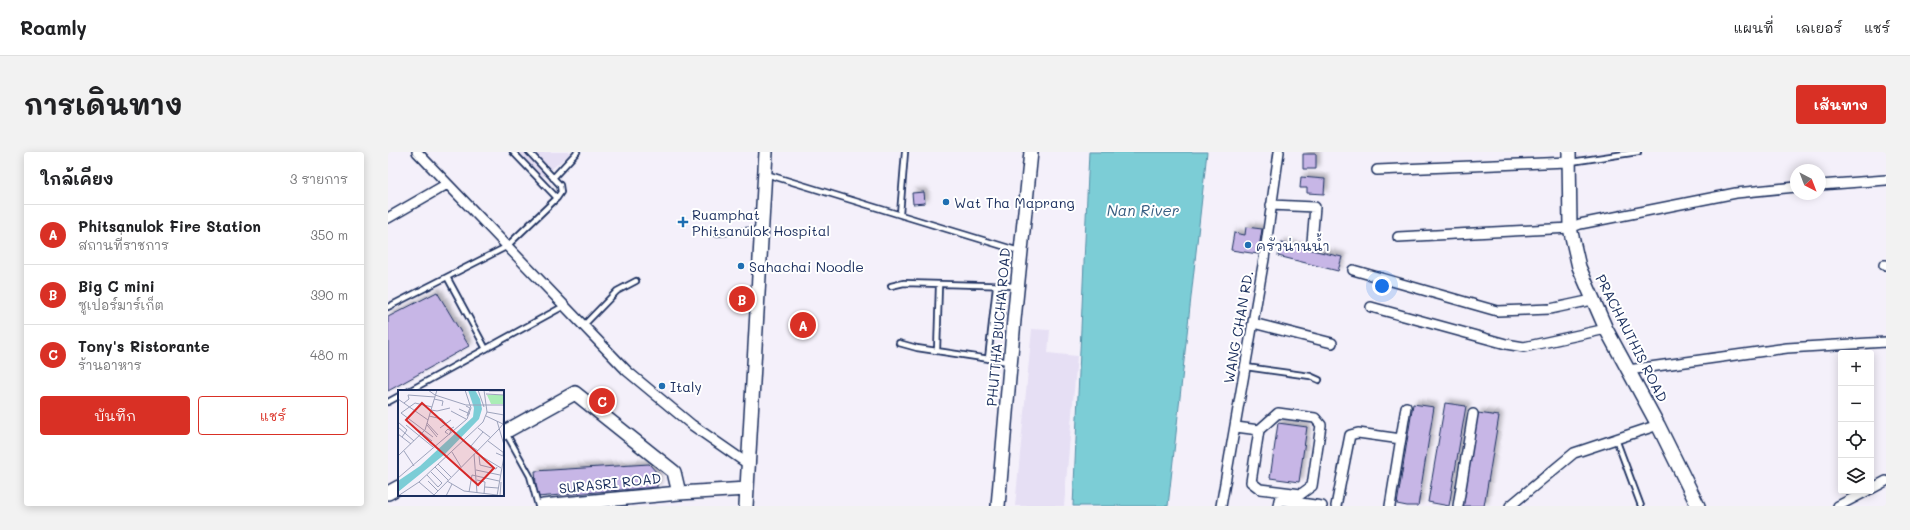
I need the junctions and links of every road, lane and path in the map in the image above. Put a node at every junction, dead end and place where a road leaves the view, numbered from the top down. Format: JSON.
{"nodes":[{"id":1,"x":416,"y":152,"type":"edge"},
{"id":2,"x":513,"y":152,"type":"edge"},
{"id":3,"x":529,"y":152,"type":"edge"},
{"id":4,"x":577,"y":152,"type":"edge"},
{"id":5,"x":766,"y":152,"type":"edge"},
{"id":6,"x":905,"y":152,"type":"edge"},
{"id":7,"x":1031,"y":152,"type":"edge"},
{"id":8,"x":1279,"y":152,"type":"edge"},
{"id":9,"x":1638,"y":152,"type":"edge"},
{"id":10,"x":1568,"y":157,"type":"edge"},
{"id":11,"x":1377,"y":170,"type":"dead end"},
{"id":12,"x":764,"y":174,"type":"junction"},
{"id":13,"x":553,"y":178,"type":"junction"},
{"id":14,"x":1886,"y":180,"type":"edge"},
{"id":15,"x":447,"y":184,"type":"junction"},
{"id":16,"x":1826,"y":185,"type":"edge"},
{"id":17,"x":1790,"y":188,"type":"edge"},
{"id":18,"x":557,"y":198,"type":"junction"},
{"id":19,"x":1271,"y":205,"type":"junction"},
{"id":20,"x":900,"y":214,"type":"junction"},
{"id":21,"x":388,"y":218,"type":"edge"},
{"id":22,"x":1570,"y":228,"type":"junction"},
{"id":23,"x":761,"y":230,"type":"junction"},
{"id":24,"x":715,"y":233,"type":"dead end"},
{"id":25,"x":1398,"y":237,"type":"dead end"},
{"id":26,"x":1312,"y":242,"type":"dead end"},
{"id":27,"x":506,"y":247,"type":"junction"},
{"id":28,"x":1021,"y":251,"type":"junction"},
{"id":29,"x":1353,"y":270,"type":"dead end"},
{"id":30,"x":446,"y":277,"type":"junction"},
{"id":31,"x":636,"y":281,"type":"dead end"},
{"id":32,"x":939,"y":285,"type":"junction"},
{"id":33,"x":891,"y":286,"type":"dead end"},
{"id":34,"x":1017,"y":286,"type":"junction"},
{"id":35,"x":996,"y":287,"type":"junction"},
{"id":36,"x":1592,"y":300,"type":"junction"},
{"id":37,"x":564,"y":306,"type":"junction"},
{"id":38,"x":388,"y":307,"type":"edge"},
{"id":39,"x":1371,"y":307,"type":"dead end"},
{"id":40,"x":1253,"y":323,"type":"junction"},
{"id":41,"x":583,"y":326,"type":"junction"},
{"id":42,"x":1606,"y":329,"type":"junction"},
{"id":43,"x":1886,"y":342,"type":"edge"},
{"id":44,"x":899,"y":343,"type":"dead end"},
{"id":45,"x":1332,"y":343,"type":"dead end"},
{"id":46,"x":486,"y":349,"type":"junction"},
{"id":47,"x":937,"y":350,"type":"junction"},
{"id":48,"x":988,"y":359,"type":"junction"},
{"id":49,"x":1011,"y":362,"type":"junction"},
{"id":50,"x":1246,"y":367,"type":"junction"},
{"id":51,"x":1628,"y":370,"type":"junction"},
{"id":52,"x":1319,"y":380,"type":"dead end"},
{"id":53,"x":412,"y":390,"type":"edge"},
{"id":54,"x":398,"y":397,"type":"edge"},
{"id":55,"x":388,"y":402,"type":"edge"},
{"id":56,"x":1406,"y":407,"type":"dead end"},
{"id":57,"x":1472,"y":414,"type":"dead end"},
{"id":58,"x":1658,"y":425,"type":"junction"},
{"id":59,"x":1236,"y":427,"type":"junction"},
{"id":60,"x":1258,"y":430,"type":"junction"},
{"id":61,"x":504,"y":432,"type":"edge"},
{"id":62,"x":1401,"y":439,"type":"junction"},
{"id":63,"x":1616,"y":439,"type":"junction"},
{"id":64,"x":748,"y":464,"type":"junction"},
{"id":65,"x":1886,"y":481,"type":"edge"},
{"id":66,"x":1874,"y":487,"type":"edge"},
{"id":67,"x":398,"y":488,"type":"edge"},
{"id":68,"x":747,"y":489,"type":"junction"},
{"id":69,"x":388,"y":493,"type":"edge"},
{"id":70,"x":679,"y":493,"type":"junction"},
{"id":71,"x":1861,"y":494,"type":"edge"},
{"id":72,"x":538,"y":506,"type":"edge"},
{"id":73,"x":543,"y":506,"type":"edge"},
{"id":74,"x":746,"y":506,"type":"edge"},
{"id":75,"x":996,"y":506,"type":"edge"},
{"id":76,"x":1221,"y":506,"type":"edge"},
{"id":77,"x":1278,"y":506,"type":"edge"},
{"id":78,"x":1322,"y":506,"type":"edge"},
{"id":79,"x":1336,"y":506,"type":"edge"},
{"id":80,"x":1390,"y":506,"type":"edge"},
{"id":81,"x":1458,"y":506,"type":"edge"},
{"id":82,"x":1510,"y":506,"type":"edge"},
{"id":83,"x":1641,"y":506,"type":"edge"},
{"id":84,"x":1698,"y":506,"type":"edge"},
{"id":85,"x":1838,"y":506,"type":"edge"}],
"edges":[{"from":1,"to":15,"type":"street"},
{"from":2,"to":18,"type":"lane"},
{"from":3,"to":13,"type":"lane"},
{"from":4,"to":13,"type":"lane"},
{"from":5,"to":12,"type":"street"},
{"from":6,"to":20,"type":"lane"},
{"from":7,"to":28,"type":"street","name":"PHUTTHA BUCHA ROAD"},
{"from":8,"to":19,"type":"street","name":"WANG CHAN RD."},
{"from":9,"to":10,"type":"lane"},
{"from":10,"to":11,"type":"street"},
{"from":10,"to":22,"type":"street","name":"PRACHAUTHIS ROAD"},
{"from":12,"to":20,"type":"lane"},
{"from":12,"to":23,"type":"street"},
{"from":13,"to":18,"type":"lane"},
{"from":14,"to":16,"type":"street"},
{"from":15,"to":21,"type":"street"},
{"from":15,"to":27,"type":"street"},
{"from":17,"to":22,"type":"street"},
{"from":18,"to":27,"type":"lane"},
{"from":19,"to":26,"type":"street"},
{"from":19,"to":40,"type":"street","name":"WANG CHAN RD."},
{"from":20,"to":28,"type":"lane"},
{"from":22,"to":25,"type":"street"},
{"from":22,"to":36,"type":"street","name":"PRACHAUTHIS ROAD"},
{"from":23,"to":24,"type":"lane"},
{"from":23,"to":64,"type":"street"},
{"from":27,"to":30,"type":"lane"},
{"from":27,"to":37,"type":"street"},
{"from":28,"to":34,"type":"street","name":"PHUTTHA BUCHA ROAD"},
{"from":29,"to":36,"type":"street"},
{"from":30,"to":38,"type":"lane"},
{"from":30,"to":46,"type":"lane"},
{"from":31,"to":41,"type":"lane"},
{"from":32,"to":33,"type":"lane"},
{"from":32,"to":35,"type":"lane"},
{"from":32,"to":47,"type":"lane"},
{"from":34,"to":35,"type":"lane"},
{"from":34,"to":49,"type":"street","name":"PHUTTHA BUCHA ROAD"},
{"from":35,"to":48,"type":"lane"},
{"from":36,"to":42,"type":"street","name":"PRACHAUTHIS ROAD"},
{"from":37,"to":41,"type":"street"},
{"from":37,"to":46,"type":"lane"},
{"from":39,"to":42,"type":"street"},
{"from":40,"to":45,"type":"street"},
{"from":40,"to":50,"type":"street","name":"WANG CHAN RD."},
{"from":41,"to":64,"type":"street"},
{"from":42,"to":51,"type":"street","name":"PRACHAUTHIS ROAD"},
{"from":43,"to":51,"type":"street"},
{"from":44,"to":47,"type":"lane"},
{"from":46,"to":53,"type":"lane"},
{"from":47,"to":48,"type":"lane"},
{"from":48,"to":49,"type":"lane"},
{"from":49,"to":75,"type":"street","name":"PHUTTHA BUCHA ROAD"},
{"from":50,"to":52,"type":"lane"},
{"from":50,"to":59,"type":"street","name":"WANG CHAN RD."},
{"from":51,"to":58,"type":"street","name":"PRACHAUTHIS ROAD"},
{"from":54,"to":55,"type":"lane"},
{"from":56,"to":62,"type":"street"},
{"from":57,"to":81,"type":"street"},
{"from":58,"to":63,"type":"street"},
{"from":58,"to":84,"type":"street","name":"PRACHAUTHIS ROAD"},
{"from":59,"to":60,"type":"street"},
{"from":59,"to":76,"type":"street","name":"WANG CHAN RD."},
{"from":60,"to":60,"type":"street"},
{"from":61,"to":70,"type":"street"},
{"from":61,"to":72,"type":"lane"},
{"from":62,"to":79,"type":"street"},
{"from":62,"to":80,"type":"street"},
{"from":63,"to":82,"type":"street"},
{"from":63,"to":83,"type":"lane"},
{"from":64,"to":68,"type":"street"},
{"from":65,"to":66,"type":"street"},
{"from":67,"to":69,"type":"street"},
{"from":68,"to":70,"type":"street","name":"SURASRI ROAD"},
{"from":68,"to":74,"type":"street"},
{"from":70,"to":73,"type":"street","name":"SURASRI ROAD"},
{"from":71,"to":85,"type":"street"},
{"from":77,"to":78,"type":"street"}]}
